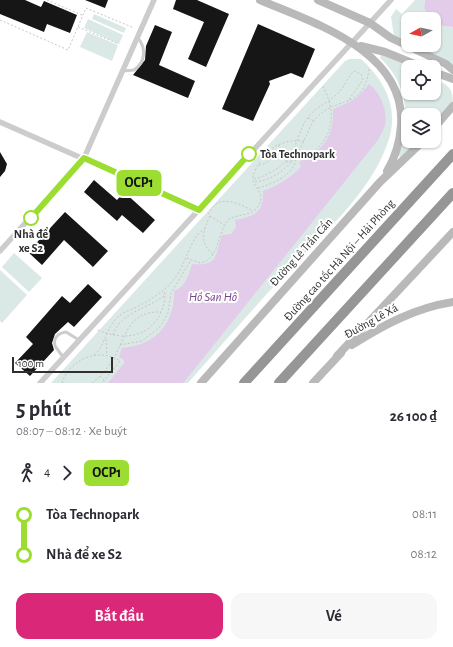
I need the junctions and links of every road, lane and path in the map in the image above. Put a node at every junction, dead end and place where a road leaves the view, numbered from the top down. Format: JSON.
{"nodes":[{"id":1,"x":47,"y":0,"type":"edge"},
{"id":2,"x":154,"y":0,"type":"edge"},
{"id":3,"x":260,"y":0,"type":"edge"},
{"id":4,"x":318,"y":0,"type":"edge"},
{"id":5,"x":391,"y":0,"type":"edge"},
{"id":6,"x":83,"y":15,"type":"junction"},
{"id":7,"x":0,"y":20,"type":"edge"},
{"id":8,"x":370,"y":22,"type":"junction"},
{"id":9,"x":78,"y":27,"type":"junction"},
{"id":10,"x":134,"y":28,"type":"dead end"},
{"id":11,"x":137,"y":38,"type":"junction"},
{"id":12,"x":350,"y":43,"type":"junction"},
{"id":13,"x":119,"y":44,"type":"dead end"},
{"id":14,"x":405,"y":60,"type":"edge"},
{"id":15,"x":449,"y":65,"type":"edge"},
{"id":16,"x":369,"y":69,"type":"dead end"},
{"id":17,"x":453,"y":70,"type":"edge"},
{"id":18,"x":123,"y":71,"type":"junction"},
{"id":19,"x":441,"y":75,"type":"edge"},
{"id":20,"x":453,"y":79,"type":"edge"},
{"id":21,"x":322,"y":85,"type":"dead end"},
{"id":22,"x":329,"y":100,"type":"junction"},
{"id":23,"x":347,"y":102,"type":"junction"},
{"id":24,"x":453,"y":106,"type":"edge"},
{"id":25,"x":330,"y":108,"type":"junction"},
{"id":26,"x":308,"y":117,"type":"junction"},
{"id":27,"x":441,"y":120,"type":"edge"},
{"id":28,"x":314,"y":121,"type":"junction"},
{"id":29,"x":0,"y":122,"type":"edge"},
{"id":30,"x":296,"y":141,"type":"junction"},
{"id":31,"x":304,"y":141,"type":"junction"},
{"id":32,"x":279,"y":144,"type":"junction"},
{"id":33,"x":295,"y":145,"type":"junction"},
{"id":34,"x":301,"y":146,"type":"junction"},
{"id":35,"x":416,"y":148,"type":"edge"},
{"id":36,"x":453,"y":154,"type":"edge"},
{"id":37,"x":84,"y":158,"type":"junction"},
{"id":38,"x":296,"y":160,"type":"junction"},
{"id":39,"x":293,"y":161,"type":"junction"},
{"id":40,"x":285,"y":162,"type":"junction"},
{"id":41,"x":258,"y":164,"type":"junction"},
{"id":42,"x":253,"y":179,"type":"junction"},
{"id":43,"x":133,"y":180,"type":"junction"},
{"id":44,"x":254,"y":182,"type":"junction"},
{"id":45,"x":380,"y":182,"type":"junction"},
{"id":46,"x":257,"y":188,"type":"junction"},
{"id":47,"x":152,"y":189,"type":"junction"},
{"id":48,"x":453,"y":193,"type":"edge"},
{"id":49,"x":202,"y":211,"type":"junction"},
{"id":50,"x":253,"y":212,"type":"junction"},
{"id":51,"x":208,"y":214,"type":"junction"},
{"id":52,"x":210,"y":216,"type":"junction"},
{"id":53,"x":224,"y":225,"type":"junction"},
{"id":54,"x":204,"y":229,"type":"junction"},
{"id":55,"x":453,"y":232,"type":"edge"},
{"id":56,"x":0,"y":251,"type":"edge"},
{"id":57,"x":214,"y":255,"type":"junction"},
{"id":58,"x":187,"y":258,"type":"junction"},
{"id":59,"x":191,"y":260,"type":"junction"},
{"id":60,"x":177,"y":275,"type":"junction"},
{"id":61,"x":182,"y":278,"type":"junction"},
{"id":62,"x":163,"y":290,"type":"junction"},
{"id":63,"x":165,"y":295,"type":"junction"},
{"id":64,"x":453,"y":302,"type":"edge"},
{"id":65,"x":136,"y":312,"type":"junction"},
{"id":66,"x":162,"y":312,"type":"junction"},
{"id":67,"x":139,"y":318,"type":"junction"},
{"id":68,"x":98,"y":330,"type":"dead end"},
{"id":69,"x":107,"y":334,"type":"junction"},
{"id":70,"x":113,"y":336,"type":"junction"},
{"id":71,"x":122,"y":337,"type":"junction"},
{"id":72,"x":106,"y":338,"type":"junction"},
{"id":73,"x":80,"y":340,"type":"junction"},
{"id":74,"x":120,"y":345,"type":"junction"},
{"id":75,"x":94,"y":355,"type":"junction"},
{"id":76,"x":107,"y":356,"type":"junction"},
{"id":77,"x":337,"y":356,"type":"junction"},
{"id":78,"x":63,"y":357,"type":"junction"},
{"id":79,"x":114,"y":357,"type":"junction"},
{"id":80,"x":100,"y":376,"type":"junction"},
{"id":81,"x":105,"y":380,"type":"junction"},
{"id":82,"x":40,"y":383,"type":"edge"},
{"id":83,"x":62,"y":383,"type":"edge"},
{"id":84,"x":92,"y":383,"type":"edge"},
{"id":85,"x":102,"y":383,"type":"edge"},
{"id":86,"x":201,"y":383,"type":"edge"},
{"id":87,"x":244,"y":383,"type":"edge"},
{"id":88,"x":279,"y":383,"type":"edge"},
{"id":89,"x":313,"y":383,"type":"edge"}],
"edges":[{"from":1,"to":6,"type":"path"},
{"from":2,"to":11,"type":"street"},
{"from":3,"to":12,"type":"main road"},
{"from":4,"to":8,"type":"main road"},
{"from":5,"to":8,"type":"street"},
{"from":6,"to":9,"type":"path"},
{"from":6,"to":10,"type":"path"},
{"from":7,"to":9,"type":"path"},
{"from":8,"to":12,"type":"street"},
{"from":8,"to":15,"type":"main road"},
{"from":9,"to":13,"type":"path"},
{"from":11,"to":18,"type":"street"},
{"from":11,"to":18,"type":"lane"},
{"from":12,"to":14,"type":"main road"},
{"from":12,"to":45,"type":"main road"},
{"from":12,"to":49,"type":"street"},
{"from":15,"to":17,"type":"main road"},
{"from":16,"to":23,"type":"path"},
{"from":18,"to":37,"type":"street"},
{"from":19,"to":20,"type":"main road"},
{"from":21,"to":22,"type":"path"},
{"from":22,"to":23,"type":"path"},
{"from":22,"to":25,"type":"path"},
{"from":22,"to":26,"type":"path"},
{"from":23,"to":25,"type":"path"},
{"from":24,"to":27,"type":"main road"},
{"from":25,"to":28,"type":"path"},
{"from":25,"to":38,"type":"path"},
{"from":26,"to":28,"type":"path"},
{"from":26,"to":30,"type":"path"},
{"from":28,"to":31,"type":"path"},
{"from":29,"to":37,"type":"street"},
{"from":30,"to":31,"type":"path"},
{"from":30,"to":32,"type":"path"},
{"from":30,"to":33,"type":"path"},
{"from":31,"to":34,"type":"path"},
{"from":32,"to":41,"type":"path"},
{"from":32,"to":41,"type":"path"},
{"from":33,"to":34,"type":"path"},
{"from":33,"to":40,"type":"path"},
{"from":34,"to":39,"type":"path"},
{"from":35,"to":45,"type":"main road","name":"Đường Lê Trần Cẩn"},
{"from":36,"to":87,"type":"highway","name":"Đường cao tốc Hà Nội – Hải Phòng"},
{"from":37,"to":43,"type":"street"},
{"from":37,"to":56,"type":"street"},
{"from":38,"to":39,"type":"path"},
{"from":38,"to":46,"type":"path"},
{"from":39,"to":40,"type":"path"},
{"from":39,"to":44,"type":"path"},
{"from":40,"to":42,"type":"path"},
{"from":41,"to":42,"type":"path"},
{"from":42,"to":44,"type":"path"},
{"from":43,"to":47,"type":"street"},
{"from":43,"to":47,"type":"lane"},
{"from":44,"to":46,"type":"path"},
{"from":45,"to":86,"type":"main road","name":"Đường Lê Trần Cẩn"},
{"from":46,"to":50,"type":"path"},
{"from":47,"to":49,"type":"street"},
{"from":48,"to":88,"type":"highway"},
{"from":49,"to":51,"type":"path"},
{"from":49,"to":73,"type":"street"},
{"from":50,"to":51,"type":"path"},
{"from":50,"to":53,"type":"path"},
{"from":51,"to":52,"type":"path"},
{"from":52,"to":53,"type":"path"},
{"from":52,"to":54,"type":"path"},
{"from":53,"to":57,"type":"path"},
{"from":54,"to":57,"type":"path"},
{"from":54,"to":58,"type":"path"},
{"from":55,"to":77,"type":"main road"},
{"from":57,"to":59,"type":"path"},
{"from":58,"to":59,"type":"path"},
{"from":58,"to":60,"type":"path"},
{"from":59,"to":61,"type":"path"},
{"from":60,"to":61,"type":"path"},
{"from":60,"to":62,"type":"path"},
{"from":61,"to":74,"type":"path"},
{"from":62,"to":63,"type":"path"},
{"from":62,"to":69,"type":"path"},
{"from":63,"to":65,"type":"path"},
{"from":63,"to":66,"type":"path"},
{"from":64,"to":77,"type":"main road","name":"Đường Lê Xá"},
{"from":65,"to":67,"type":"path"},
{"from":65,"to":70,"type":"path"},
{"from":66,"to":67,"type":"path"},
{"from":66,"to":71,"type":"path"},
{"from":67,"to":71,"type":"path"},
{"from":68,"to":69,"type":"path"},
{"from":69,"to":70,"type":"path"},
{"from":69,"to":72,"type":"path"},
{"from":70,"to":71,"type":"path"},
{"from":71,"to":74,"type":"path"},
{"from":72,"to":75,"type":"path"},
{"from":72,"to":76,"type":"path"},
{"from":73,"to":78,"type":"street"},
{"from":73,"to":78,"type":"lane"},
{"from":74,"to":79,"type":"path"},
{"from":75,"to":76,"type":"path"},
{"from":75,"to":83,"type":"path"},
{"from":76,"to":79,"type":"path"},
{"from":77,"to":89,"type":"main road","name":"Đường Lê Xá"},
{"from":78,"to":82,"type":"street"},
{"from":79,"to":80,"type":"path"},
{"from":79,"to":81,"type":"path"},
{"from":80,"to":81,"type":"path"},
{"from":80,"to":84,"type":"path"},
{"from":81,"to":85,"type":"path"}]}
